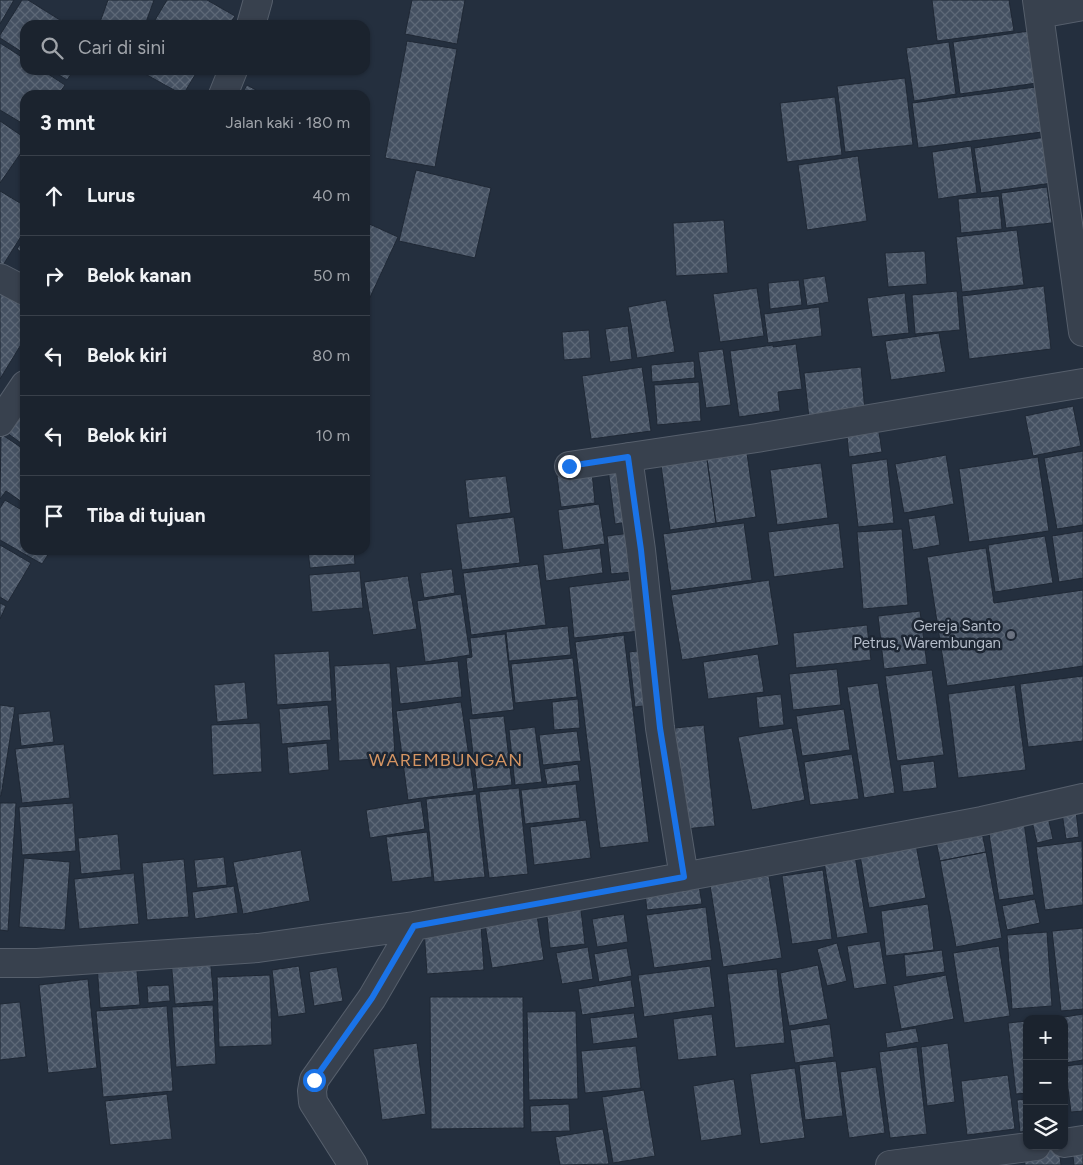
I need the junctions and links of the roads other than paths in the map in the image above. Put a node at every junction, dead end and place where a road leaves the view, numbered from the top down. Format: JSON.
{"nodes":[{"id":1,"x":258,"y":0,"type":"edge"},
{"id":2,"x":1083,"y":6,"type":"edge"},
{"id":3,"x":1038,"y":7,"type":"edge"},
{"id":4,"x":252,"y":20,"type":"edge"},
{"id":5,"x":231,"y":75,"type":"edge"},
{"id":6,"x":224,"y":90,"type":"edge"},
{"id":7,"x":0,"y":278,"type":"edge"},
{"id":8,"x":20,"y":288,"type":"edge"},
{"id":9,"x":1083,"y":332,"type":"edge"},
{"id":10,"x":1083,"y":383,"type":"edge"},
{"id":11,"x":20,"y":392,"type":"edge"},
{"id":12,"x":0,"y":422,"type":"edge"},
{"id":13,"x":628,"y":457,"type":"junction"},
{"id":14,"x":569,"y":466,"type":"dead end"},
{"id":15,"x":1083,"y":798,"type":"edge"},
{"id":16,"x":684,"y":877,"type":"junction"},
{"id":17,"x":414,"y":926,"type":"junction"},
{"id":18,"x":0,"y":963,"type":"edge"},
{"id":19,"x":1083,"y":1140,"type":"edge"},
{"id":20,"x":1068,"y":1142,"type":"edge"},
{"id":21,"x":1023,"y":1148,"type":"edge"},
{"id":22,"x":353,"y":1165,"type":"edge"},
{"id":23,"x":890,"y":1165,"type":"edge"}],
"edges":[{"from":1,"to":4,"type":"street"},
{"from":2,"to":3,"type":"street"},
{"from":3,"to":9,"type":"street"},
{"from":5,"to":6,"type":"street"},
{"from":7,"to":8,"type":"street"},
{"from":10,"to":13,"type":"street"},
{"from":11,"to":12,"type":"street"},
{"from":13,"to":14,"type":"street"},
{"from":13,"to":16,"type":"street"},
{"from":15,"to":16,"type":"street"},
{"from":16,"to":17,"type":"street"},
{"from":17,"to":18,"type":"street"},
{"from":17,"to":22,"type":"street"},
{"from":19,"to":20,"type":"street"},
{"from":21,"to":23,"type":"street"}]}
